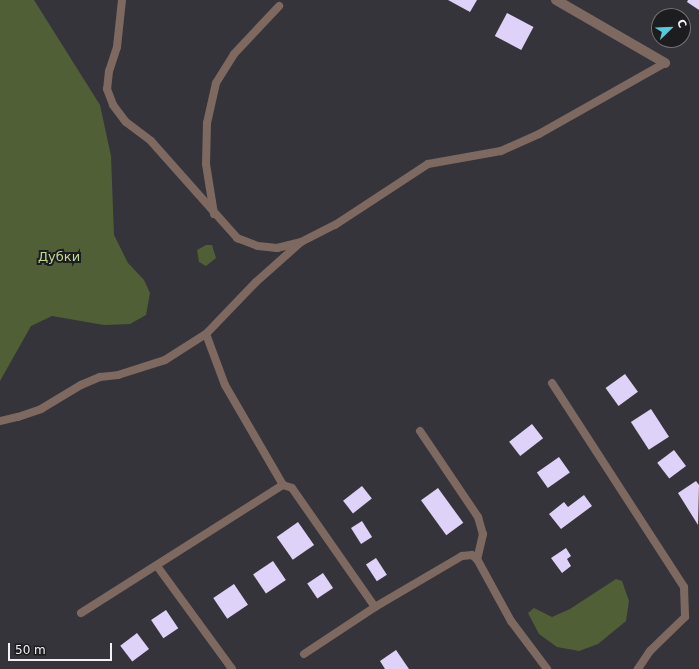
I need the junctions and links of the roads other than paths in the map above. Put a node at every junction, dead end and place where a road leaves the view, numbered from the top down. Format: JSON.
{"nodes":[{"id":1,"x":122,"y":0,"type":"edge"},
{"id":2,"x":556,"y":0,"type":"edge"},
{"id":3,"x":279,"y":6,"type":"dead end"},
{"id":4,"x":665,"y":63,"type":"joint"},
{"id":5,"x":214,"y":214,"type":"junction"},
{"id":6,"x":301,"y":242,"type":"junction"},
{"id":7,"x":206,"y":334,"type":"junction"},
{"id":8,"x":552,"y":383,"type":"dead end"},
{"id":9,"x":0,"y":421,"type":"edge"},
{"id":10,"x":420,"y":431,"type":"dead end"},
{"id":11,"x":283,"y":485,"type":"junction"},
{"id":12,"x":478,"y":559,"type":"junction"},
{"id":13,"x":157,"y":566,"type":"junction"},
{"id":14,"x":375,"y":607,"type":"junction"},
{"id":15,"x":81,"y":613,"type":"dead end"},
{"id":16,"x":304,"y":654,"type":"dead end"},
{"id":17,"x":232,"y":669,"type":"edge"},
{"id":18,"x":547,"y":669,"type":"edge"},
{"id":19,"x":638,"y":669,"type":"edge"}],
"edges":[{"from":1,"to":5,"type":"lane"},
{"from":2,"to":4,"type":"street"},
{"from":3,"to":5,"type":"lane"},
{"from":4,"to":6,"type":"lane"},
{"from":5,"to":6,"type":"lane"},
{"from":6,"to":7,"type":"lane"},
{"from":7,"to":9,"type":"lane"},
{"from":7,"to":11,"type":"lane"},
{"from":8,"to":19,"type":"lane"},
{"from":10,"to":12,"type":"lane"},
{"from":11,"to":13,"type":"lane"},
{"from":11,"to":14,"type":"lane"},
{"from":12,"to":14,"type":"lane"},
{"from":12,"to":18,"type":"lane"},
{"from":13,"to":15,"type":"lane"},
{"from":13,"to":17,"type":"lane"},
{"from":14,"to":16,"type":"lane"}]}
